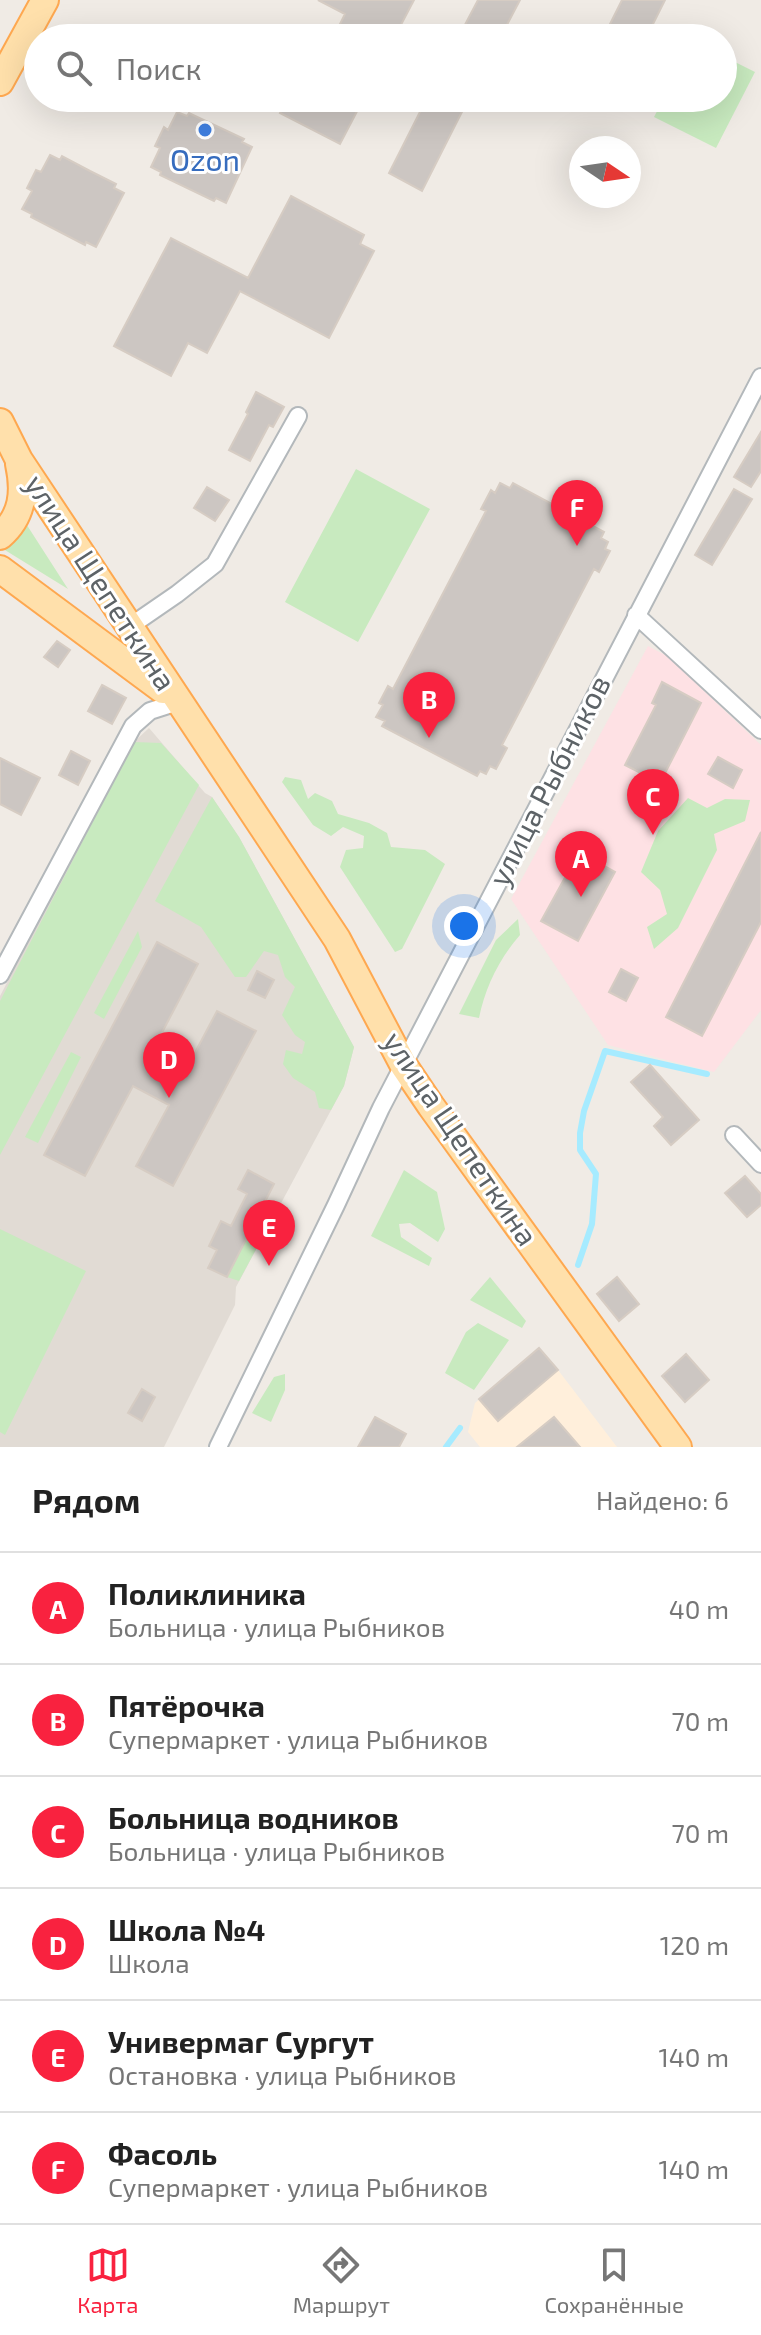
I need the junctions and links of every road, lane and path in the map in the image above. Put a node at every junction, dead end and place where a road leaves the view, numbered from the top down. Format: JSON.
{"nodes":[{"id":1,"x":45,"y":0,"type":"edge"},
{"id":2,"x":32,"y":24,"type":"edge"},
{"id":3,"x":24,"y":38,"type":"edge"},
{"id":4,"x":0,"y":82,"type":"edge"},
{"id":5,"x":761,"y":377,"type":"edge"},
{"id":6,"x":298,"y":416,"type":"dead end"},
{"id":7,"x":0,"y":422,"type":"edge"},
{"id":8,"x":19,"y":460,"type":"junction"},
{"id":9,"x":0,"y":536,"type":"edge"},
{"id":10,"x":0,"y":569,"type":"edge"},
{"id":11,"x":636,"y":615,"type":"junction"},
{"id":12,"x":129,"y":627,"type":"junction"},
{"id":13,"x":178,"y":702,"type":"junction"},
{"id":14,"x":761,"y":730,"type":"edge"},
{"id":15,"x":0,"y":975,"type":"edge"},
{"id":16,"x":404,"y":1066,"type":"junction"},
{"id":17,"x":734,"y":1135,"type":"dead end"},
{"id":18,"x":761,"y":1164,"type":"edge"},
{"id":19,"x":218,"y":1447,"type":"edge"},
{"id":20,"x":678,"y":1447,"type":"edge"}],
"edges":[{"from":1,"to":2,"type":"main road"},
{"from":3,"to":4,"type":"main road"},
{"from":5,"to":11,"type":"street","name":"улица Рыбников"},
{"from":6,"to":12,"type":"street"},
{"from":7,"to":8,"type":"main road","name":"улица Щепеткина"},
{"from":8,"to":9,"type":"main road"},
{"from":8,"to":12,"type":"main road","name":"улица Щепеткина"},
{"from":10,"to":13,"type":"main road","name":"улица Щепеткина"},
{"from":11,"to":14,"type":"street"},
{"from":11,"to":16,"type":"street","name":"улица Рыбников"},
{"from":12,"to":13,"type":"main road","name":"улица Щепеткина"},
{"from":13,"to":15,"type":"street"},
{"from":13,"to":16,"type":"main road","name":"улица Щепеткина"},
{"from":16,"to":19,"type":"street","name":"улица Рыбников"},
{"from":16,"to":20,"type":"main road","name":"улица Щепеткина"},
{"from":17,"to":18,"type":"street"}]}
